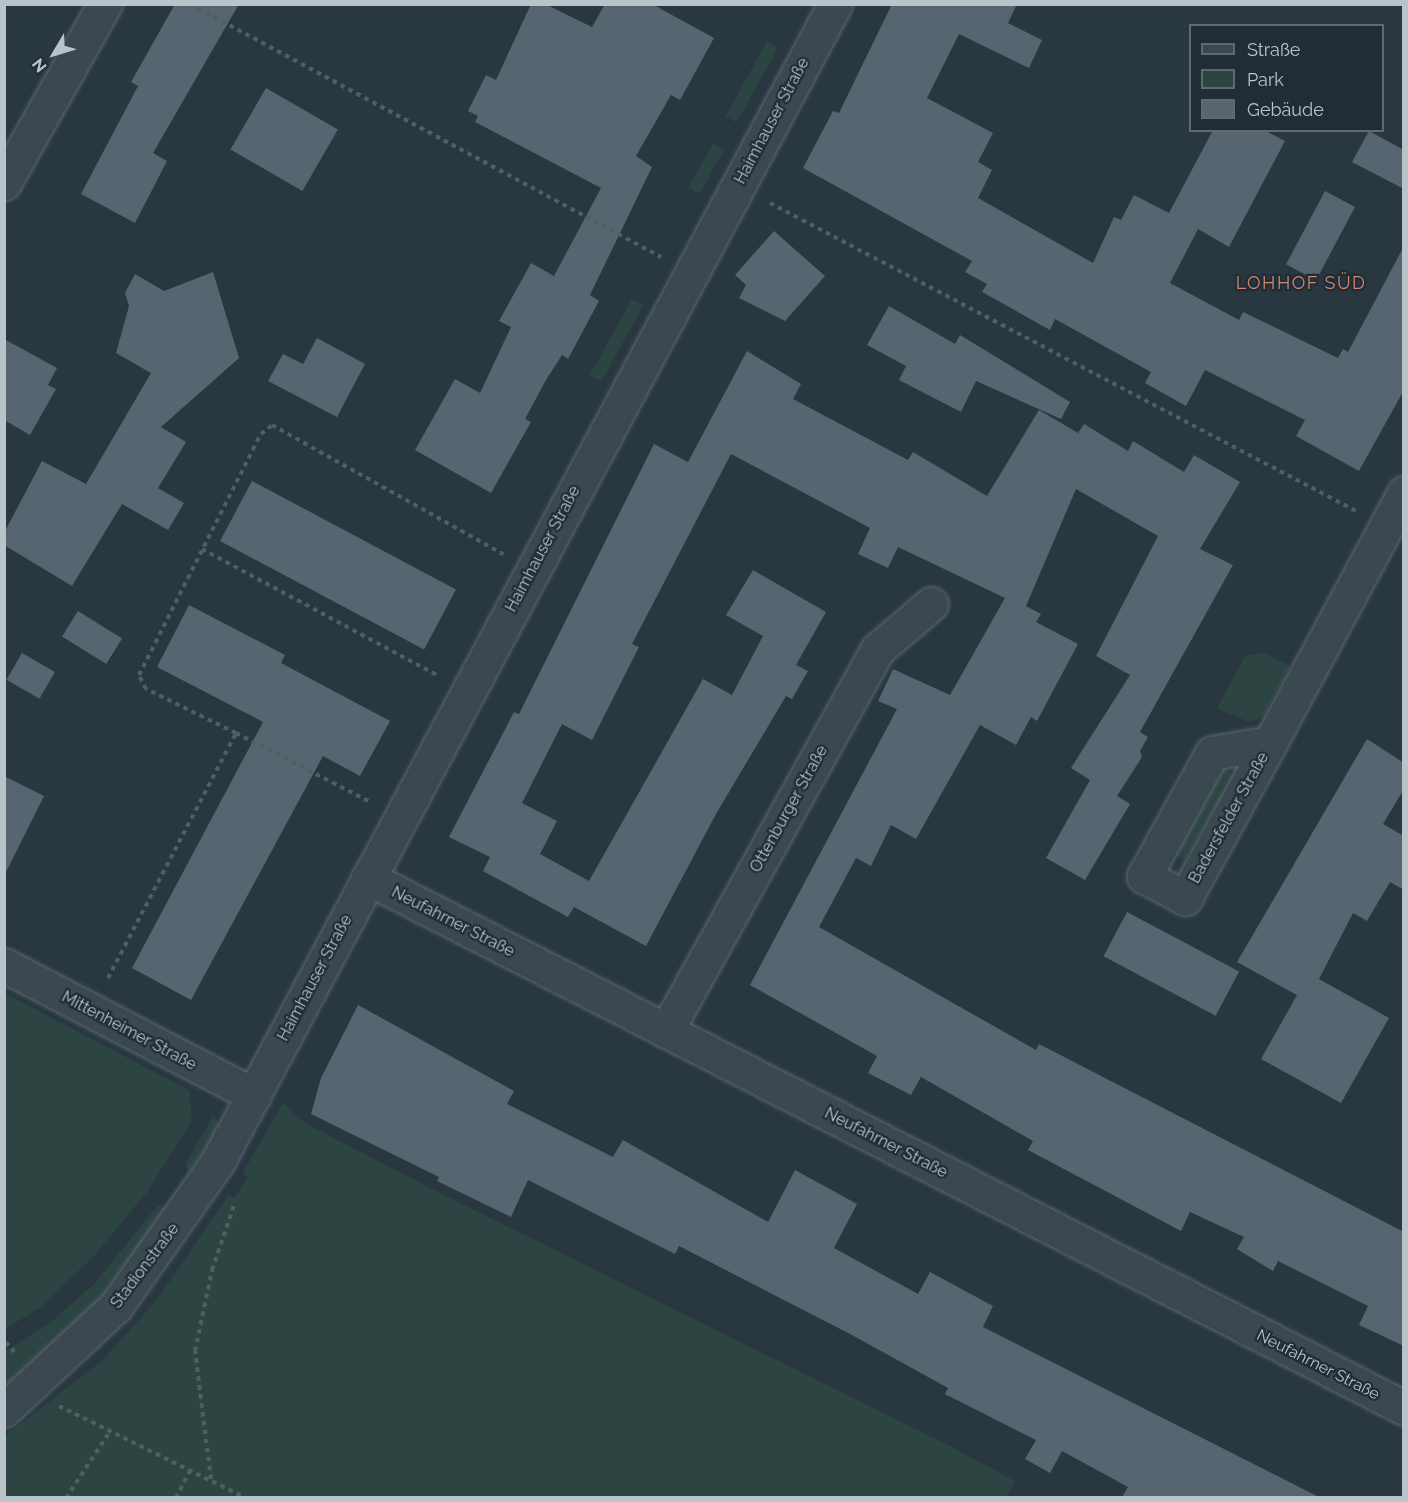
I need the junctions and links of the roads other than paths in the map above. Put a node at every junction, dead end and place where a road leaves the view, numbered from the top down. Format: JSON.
{"nodes":[{"id":1,"x":105,"y":4,"type":"edge"},
{"id":2,"x":835,"y":4,"type":"edge"},
{"id":3,"x":4,"y":183,"type":"edge"},
{"id":4,"x":1404,"y":493,"type":"edge"},
{"id":5,"x":931,"y":604,"type":"dead end"},
{"id":6,"x":1270,"y":742,"type":"junction"},
{"id":7,"x":368,"y":878,"type":"junction"},
{"id":8,"x":4,"y":965,"type":"edge"},
{"id":9,"x":666,"y":1031,"type":"junction"},
{"id":10,"x":254,"y":1095,"type":"junction"},
{"id":11,"x":1404,"y":1408,"type":"edge"},
{"id":12,"x":4,"y":1410,"type":"edge"}],
"edges":[{"from":1,"to":3,"type":"street"},
{"from":2,"to":7,"type":"street","name":"Haimhauser Straße"},
{"from":4,"to":6,"type":"street","name":"Badersfelder Straße"},
{"from":5,"to":9,"type":"street","name":"Ottenburger Straße"},
{"from":6,"to":6,"type":"street","name":"Badersfelder Straße"},
{"from":7,"to":9,"type":"street","name":"Neufahrner Straße"},
{"from":7,"to":10,"type":"street","name":"Haimhauser Straße"},
{"from":8,"to":10,"type":"street","name":"Mittenheimer Straße"},
{"from":9,"to":11,"type":"street","name":"Neufahrner Straße"},
{"from":10,"to":12,"type":"street","name":"Stadionstraße"}]}
